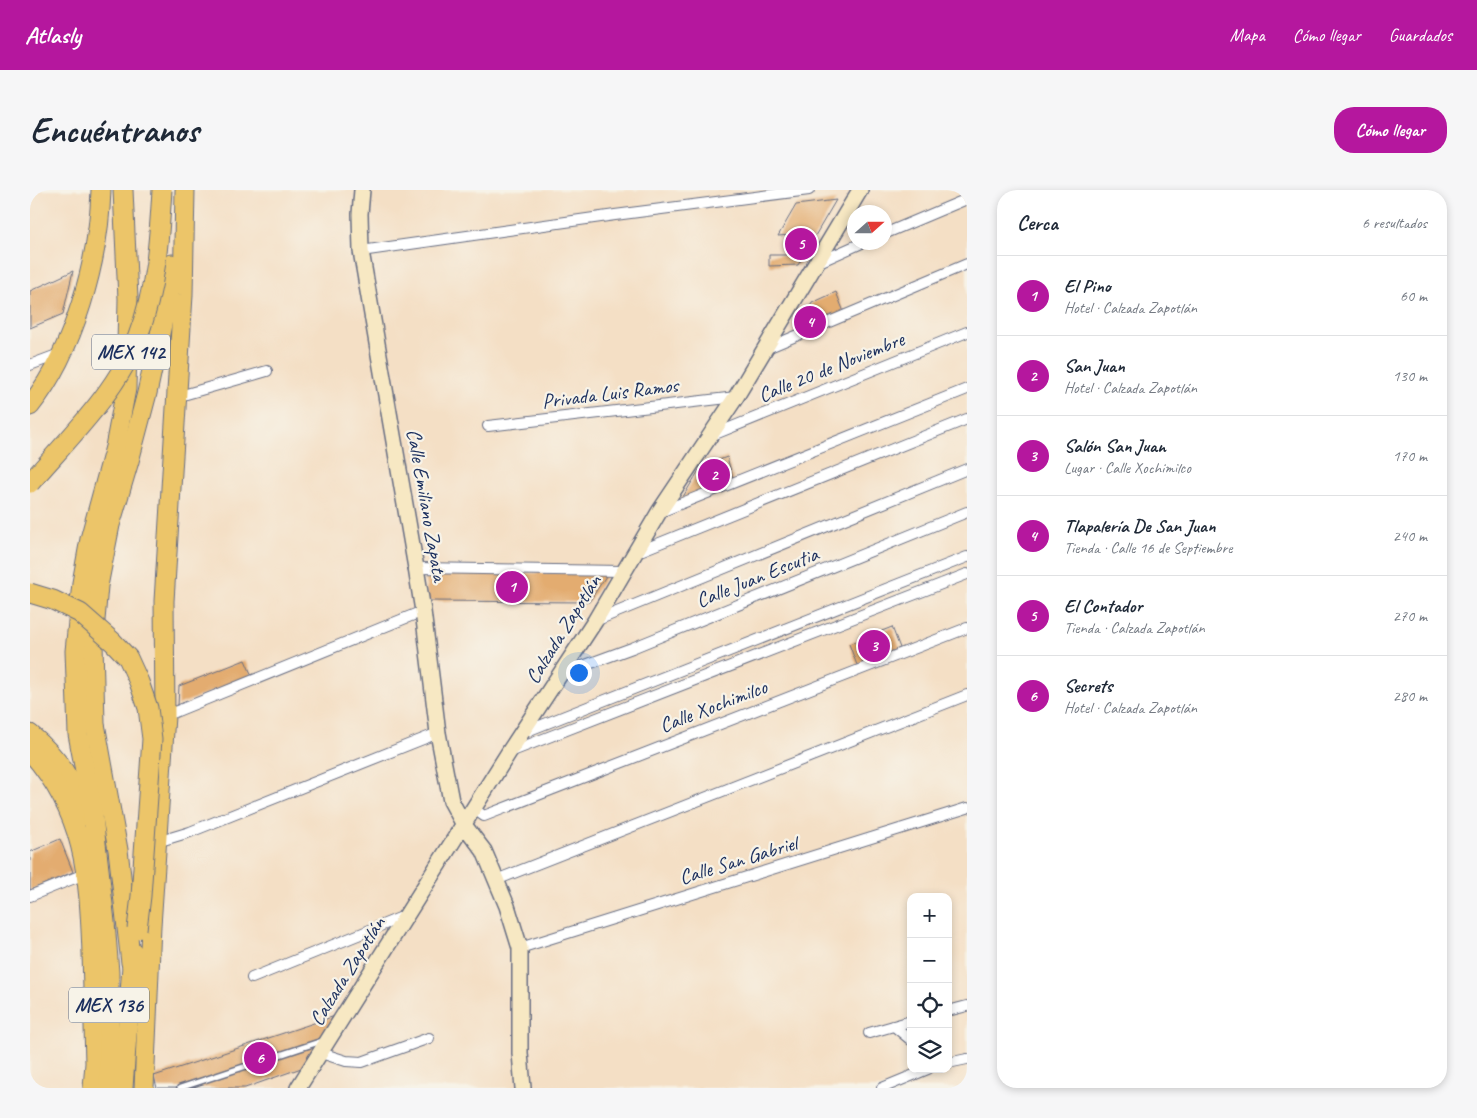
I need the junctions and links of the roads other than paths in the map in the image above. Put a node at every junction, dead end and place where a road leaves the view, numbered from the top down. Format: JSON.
{"nodes":[{"id":1,"x":101,"y":190,"type":"edge"},
{"id":2,"x":123,"y":190,"type":"edge"},
{"id":3,"x":162,"y":190,"type":"edge"},
{"id":4,"x":177,"y":190,"type":"edge"},
{"id":5,"x":185,"y":190,"type":"edge"},
{"id":6,"x":362,"y":190,"type":"edge"},
{"id":7,"x":809,"y":190,"type":"edge"},
{"id":8,"x":860,"y":190,"type":"edge"},
{"id":9,"x":967,"y":199,"type":"edge"},
{"id":10,"x":892,"y":231,"type":"edge"},
{"id":11,"x":847,"y":249,"type":"edge"},
{"id":12,"x":361,"y":251,"type":"junction"},
{"id":13,"x":815,"y":263,"type":"junction"},
{"id":14,"x":967,"y":264,"type":"edge"},
{"id":15,"x":967,"y":332,"type":"edge"},
{"id":16,"x":763,"y":350,"type":"junction"},
{"id":17,"x":62,"y":352,"type":"junction"},
{"id":18,"x":30,"y":365,"type":"edge"},
{"id":19,"x":267,"y":371,"type":"dead end"},
{"id":20,"x":967,"y":389,"type":"edge"},
{"id":21,"x":176,"y":397,"type":"junction"},
{"id":22,"x":736,"y":397,"type":"junction"},
{"id":23,"x":30,"y":406,"type":"edge"},
{"id":24,"x":967,"y":420,"type":"edge"},
{"id":25,"x":488,"y":426,"type":"dead end"},
{"id":26,"x":709,"y":436,"type":"junction"},
{"id":27,"x":967,"y":469,"type":"edge"},
{"id":28,"x":30,"y":483,"type":"edge"},
{"id":29,"x":659,"y":512,"type":"junction"},
{"id":30,"x":967,"y":512,"type":"edge"},
{"id":31,"x":635,"y":553,"type":"junction"},
{"id":32,"x":967,"y":556,"type":"edge"},
{"id":33,"x":416,"y":568,"type":"junction"},
{"id":34,"x":624,"y":571,"type":"junction"},
{"id":35,"x":967,"y":574,"type":"edge"},
{"id":36,"x":30,"y":593,"type":"edge"},
{"id":37,"x":423,"y":611,"type":"junction"},
{"id":38,"x":595,"y":621,"type":"junction"},
{"id":39,"x":967,"y":628,"type":"edge"},
{"id":40,"x":561,"y":674,"type":"junction"},
{"id":41,"x":967,"y":695,"type":"edge"},
{"id":42,"x":165,"y":716,"type":"junction"},
{"id":43,"x":438,"y":733,"type":"junction"},
{"id":44,"x":30,"y":734,"type":"edge"},
{"id":45,"x":521,"y":734,"type":"junction"},
{"id":46,"x":509,"y":752,"type":"junction"},
{"id":47,"x":33,"y":760,"type":"edge"},
{"id":48,"x":967,"y":808,"type":"edge"},
{"id":49,"x":474,"y":809,"type":"junction"},
{"id":50,"x":464,"y":825,"type":"junction"},
{"id":51,"x":97,"y":842,"type":"junction"},
{"id":52,"x":157,"y":842,"type":"junction"},
{"id":53,"x":87,"y":872,"type":"junction"},
{"id":54,"x":496,"y":880,"type":"junction"},
{"id":55,"x":30,"y":896,"type":"edge"},
{"id":56,"x":408,"y":915,"type":"junction"},
{"id":57,"x":520,"y":948,"type":"junction"},
{"id":58,"x":131,"y":963,"type":"junction"},
{"id":59,"x":252,"y":978,"type":"dead end"},
{"id":60,"x":967,"y":1006,"type":"edge"},
{"id":61,"x":952,"y":1010,"type":"edge"},
{"id":62,"x":127,"y":1018,"type":"junction"},
{"id":63,"x":907,"y":1022,"type":"edge"},
{"id":64,"x":894,"y":1026,"type":"junction"},
{"id":65,"x":869,"y":1032,"type":"dead end"},
{"id":66,"x":907,"y":1037,"type":"edge"},
{"id":67,"x":429,"y":1038,"type":"dead end"},
{"id":68,"x":330,"y":1039,"type":"junction"},
{"id":69,"x":321,"y":1053,"type":"junction"},
{"id":70,"x":967,"y":1059,"type":"edge"},
{"id":71,"x":952,"y":1062,"type":"edge"},
{"id":72,"x":918,"y":1073,"type":"edge"},
{"id":73,"x":93,"y":1088,"type":"edge"},
{"id":74,"x":109,"y":1088,"type":"edge"},
{"id":75,"x":122,"y":1088,"type":"edge"},
{"id":76,"x":134,"y":1088,"type":"edge"},
{"id":77,"x":144,"y":1088,"type":"edge"},
{"id":78,"x":180,"y":1088,"type":"edge"},
{"id":79,"x":298,"y":1088,"type":"edge"},
{"id":80,"x":522,"y":1088,"type":"edge"},
{"id":81,"x":882,"y":1088,"type":"edge"}],
"edges":[{"from":1,"to":17,"type":"highway","number":"MEX 142"},
{"from":2,"to":51,"type":"highway"},
{"from":3,"to":28,"type":"highway","number":"MEX 142","bridge":true},
{"from":4,"to":58,"type":"highway"},
{"from":5,"to":21,"type":"highway"},
{"from":6,"to":12,"type":"street","name":"Calle Emiliano Zapata"},
{"from":7,"to":12,"type":"street"},
{"from":8,"to":13,"type":"street","name":"Calzada Zapotlán"},
{"from":9,"to":10,"type":"street"},
{"from":11,"to":13,"type":"street"},
{"from":12,"to":33,"type":"street","name":"Calle Emiliano Zapata"},
{"from":13,"to":16,"type":"street","name":"Calzada Zapotlán"},
{"from":14,"to":16,"type":"street"},
{"from":15,"to":26,"type":"street","name":"Calle 20 de Noviembre"},
{"from":16,"to":22,"type":"street","name":"Calzada Zapotlán"},
{"from":17,"to":18,"type":"street"},
{"from":17,"to":23,"type":"highway","number":"MEX 142"},
{"from":19,"to":21,"type":"street"},
{"from":20,"to":29,"type":"street"},
{"from":21,"to":42,"type":"highway"},
{"from":22,"to":25,"type":"street","name":"Privada Luis Ramos"},
{"from":22,"to":26,"type":"street","name":"Calzada Zapotlán"},
{"from":24,"to":31,"type":"street"},
{"from":26,"to":29,"type":"street","name":"Calzada Zapotlán"},
{"from":27,"to":38,"type":"street"},
{"from":29,"to":31,"type":"street","name":"Calzada Zapotlán"},
{"from":30,"to":40,"type":"street","name":"Calle Juan Escutia"},
{"from":31,"to":34,"type":"street","name":"Calzada Zapotlán"},
{"from":32,"to":45,"type":"street"},
{"from":33,"to":34,"type":"street"},
{"from":33,"to":37,"type":"street","name":"Calle Emiliano Zapata"},
{"from":34,"to":38,"type":"street","name":"Calzada Zapotlán"},
{"from":35,"to":46,"type":"street"},
{"from":36,"to":58,"type":"highway","number":"MEX 136","bridge":true},
{"from":37,"to":42,"type":"street"},
{"from":37,"to":43,"type":"street","name":"Calle Emiliano Zapata"},
{"from":38,"to":40,"type":"street","name":"Calzada Zapotlán"},
{"from":39,"to":49,"type":"street","name":"Calle Xochimilco"},
{"from":40,"to":45,"type":"street","name":"Calzada Zapotlán"},
{"from":41,"to":54,"type":"street"},
{"from":42,"to":52,"type":"highway"},
{"from":43,"to":50,"type":"street","name":"Calle Emiliano Zapata"},
{"from":43,"to":52,"type":"street"},
{"from":44,"to":51,"type":"highway"},
{"from":45,"to":46,"type":"street","name":"Calzada Zapotlán"},
{"from":46,"to":49,"type":"street","name":"Calzada Zapotlán"},
{"from":47,"to":53,"type":"highway"},
{"from":48,"to":57,"type":"street","name":"Calle San Gabriel"},
{"from":49,"to":50,"type":"street","name":"Calzada Zapotlán"},
{"from":50,"to":54,"type":"street","name":"Calle Emiliano Zapata"},
{"from":50,"to":56,"type":"street","name":"Calzada Zapotlán"},
{"from":51,"to":74,"type":"highway","number":"MEX 136"},
{"from":52,"to":77,"type":"highway"},
{"from":53,"to":55,"type":"street"},
{"from":53,"to":73,"type":"highway"},
{"from":54,"to":57,"type":"street","name":"Calle Emiliano Zapata"},
{"from":56,"to":59,"type":"street"},
{"from":56,"to":68,"type":"street","name":"Calzada Zapotlán"},
{"from":57,"to":80,"type":"street","name":"Calle Emiliano Zapata"},
{"from":58,"to":62,"type":"highway","number":"MEX 136"},
{"from":60,"to":61,"type":"street"},
{"from":62,"to":75,"type":"highway","number":"MEX 136"},
{"from":62,"to":76,"type":"highway"},
{"from":63,"to":64,"type":"street"},
{"from":64,"to":65,"type":"street"},
{"from":64,"to":66,"type":"street"},
{"from":67,"to":69,"type":"street"},
{"from":68,"to":69,"type":"street","name":"Calzada Zapotlán"},
{"from":68,"to":78,"type":"lane"},
{"from":69,"to":79,"type":"street","name":"Calzada Zapotlán"},
{"from":70,"to":71,"type":"street"},
{"from":72,"to":81,"type":"street"}]}
